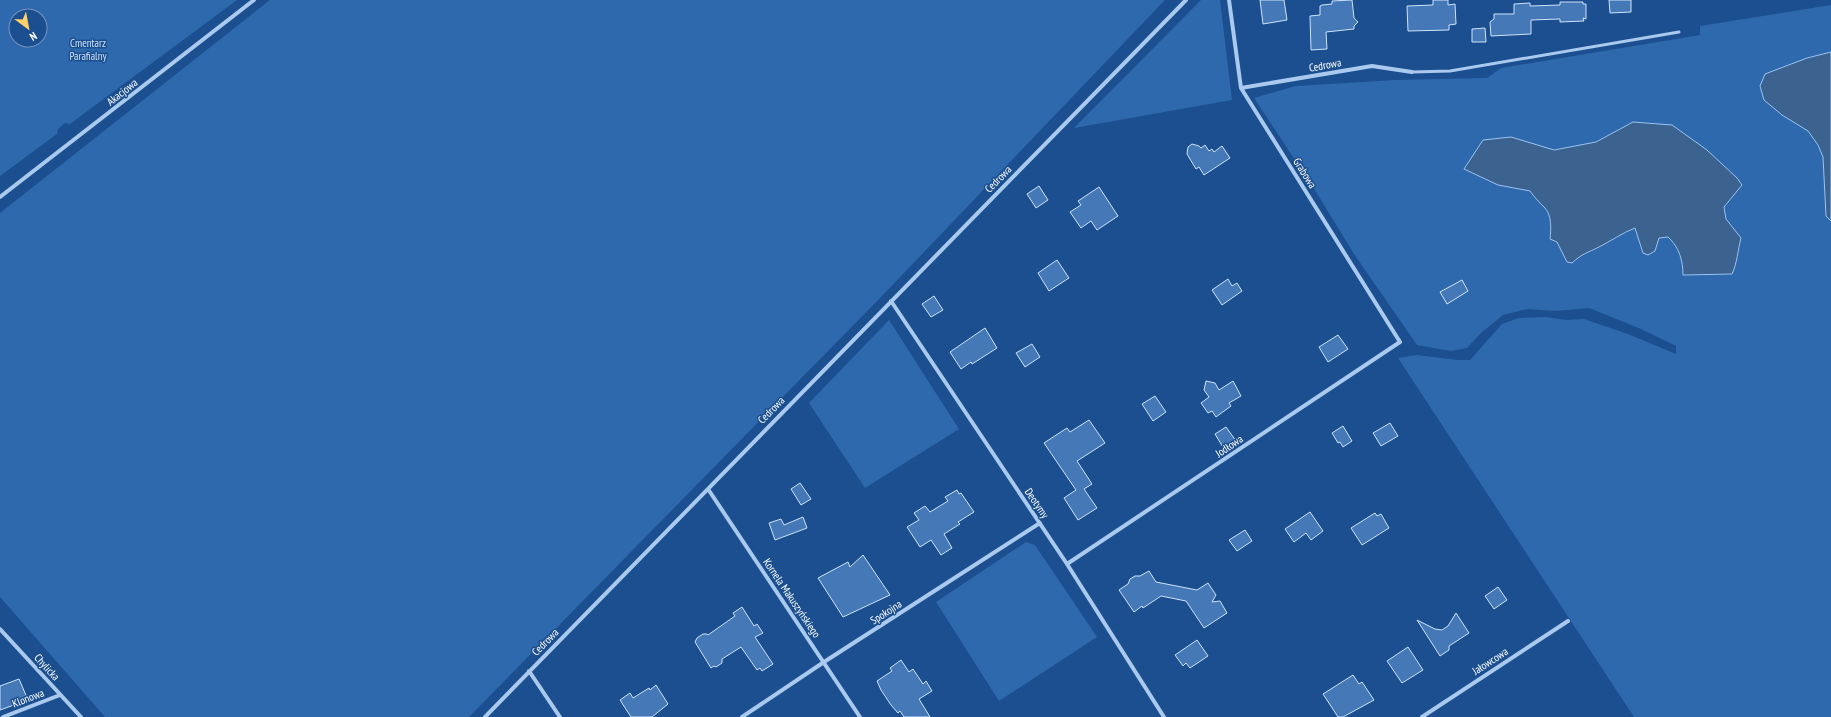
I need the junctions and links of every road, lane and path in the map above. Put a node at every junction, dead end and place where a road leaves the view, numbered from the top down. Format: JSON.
{"nodes":[{"id":1,"x":254,"y":0,"type":"edge"},
{"id":2,"x":1186,"y":0,"type":"edge"},
{"id":3,"x":1229,"y":0,"type":"edge"},
{"id":4,"x":1679,"y":32,"type":"dead end"},
{"id":5,"x":1412,"y":72,"type":"joint"},
{"id":6,"x":1241,"y":88,"type":"junction"},
{"id":7,"x":0,"y":196,"type":"edge"},
{"id":8,"x":891,"y":301,"type":"junction"},
{"id":9,"x":1400,"y":342,"type":"joint"},
{"id":10,"x":708,"y":489,"type":"junction"},
{"id":11,"x":1040,"y":523,"type":"junction"},
{"id":12,"x":1067,"y":564,"type":"junction"},
{"id":13,"x":1568,"y":621,"type":"dead end"},
{"id":14,"x":0,"y":629,"type":"edge"},
{"id":15,"x":824,"y":662,"type":"junction"},
{"id":16,"x":529,"y":671,"type":"junction"},
{"id":17,"x":60,"y":695,"type":"junction"},
{"id":18,"x":3,"y":717,"type":"edge"},
{"id":19,"x":81,"y":717,"type":"edge"},
{"id":20,"x":485,"y":717,"type":"edge"},
{"id":21,"x":560,"y":717,"type":"edge"},
{"id":22,"x":742,"y":717,"type":"edge"},
{"id":23,"x":860,"y":717,"type":"edge"},
{"id":24,"x":1164,"y":717,"type":"edge"},
{"id":25,"x":1422,"y":717,"type":"edge"}],
"edges":[{"from":1,"to":7,"type":"street","name":"Akacjowa"},
{"from":2,"to":8,"type":"street","name":"Cedrowa"},
{"from":3,"to":6,"type":"street","name":"Grabowa"},
{"from":4,"to":5,"type":"lane"},
{"from":5,"to":6,"type":"street","name":"Cedrowa"},
{"from":6,"to":9,"type":"street","name":"Grabowa"},
{"from":8,"to":10,"type":"street","name":"Cedrowa"},
{"from":8,"to":11,"type":"street","name":"Deotymy"},
{"from":9,"to":12,"type":"street","name":"Jodłowa"},
{"from":10,"to":15,"type":"street","name":"Kornela Makuszyńskiego"},
{"from":10,"to":16,"type":"street","name":"Cedrowa"},
{"from":11,"to":12,"type":"street","name":"Deotymy"},
{"from":11,"to":15,"type":"street","name":"Spokojna"},
{"from":12,"to":24,"type":"street","name":"Deotymy"},
{"from":13,"to":25,"type":"street","name":"Jałowcowa"},
{"from":14,"to":17,"type":"street","name":"Chylicka"},
{"from":15,"to":22,"type":"street","name":"Spokojna"},
{"from":15,"to":23,"type":"street","name":"Kornela Makuszyńskiego"},
{"from":16,"to":20,"type":"street","name":"Cedrowa"},
{"from":16,"to":21,"type":"street"},
{"from":17,"to":18,"type":"street","name":"Klonowa"},
{"from":17,"to":19,"type":"street","name":"Chylicka"}]}
